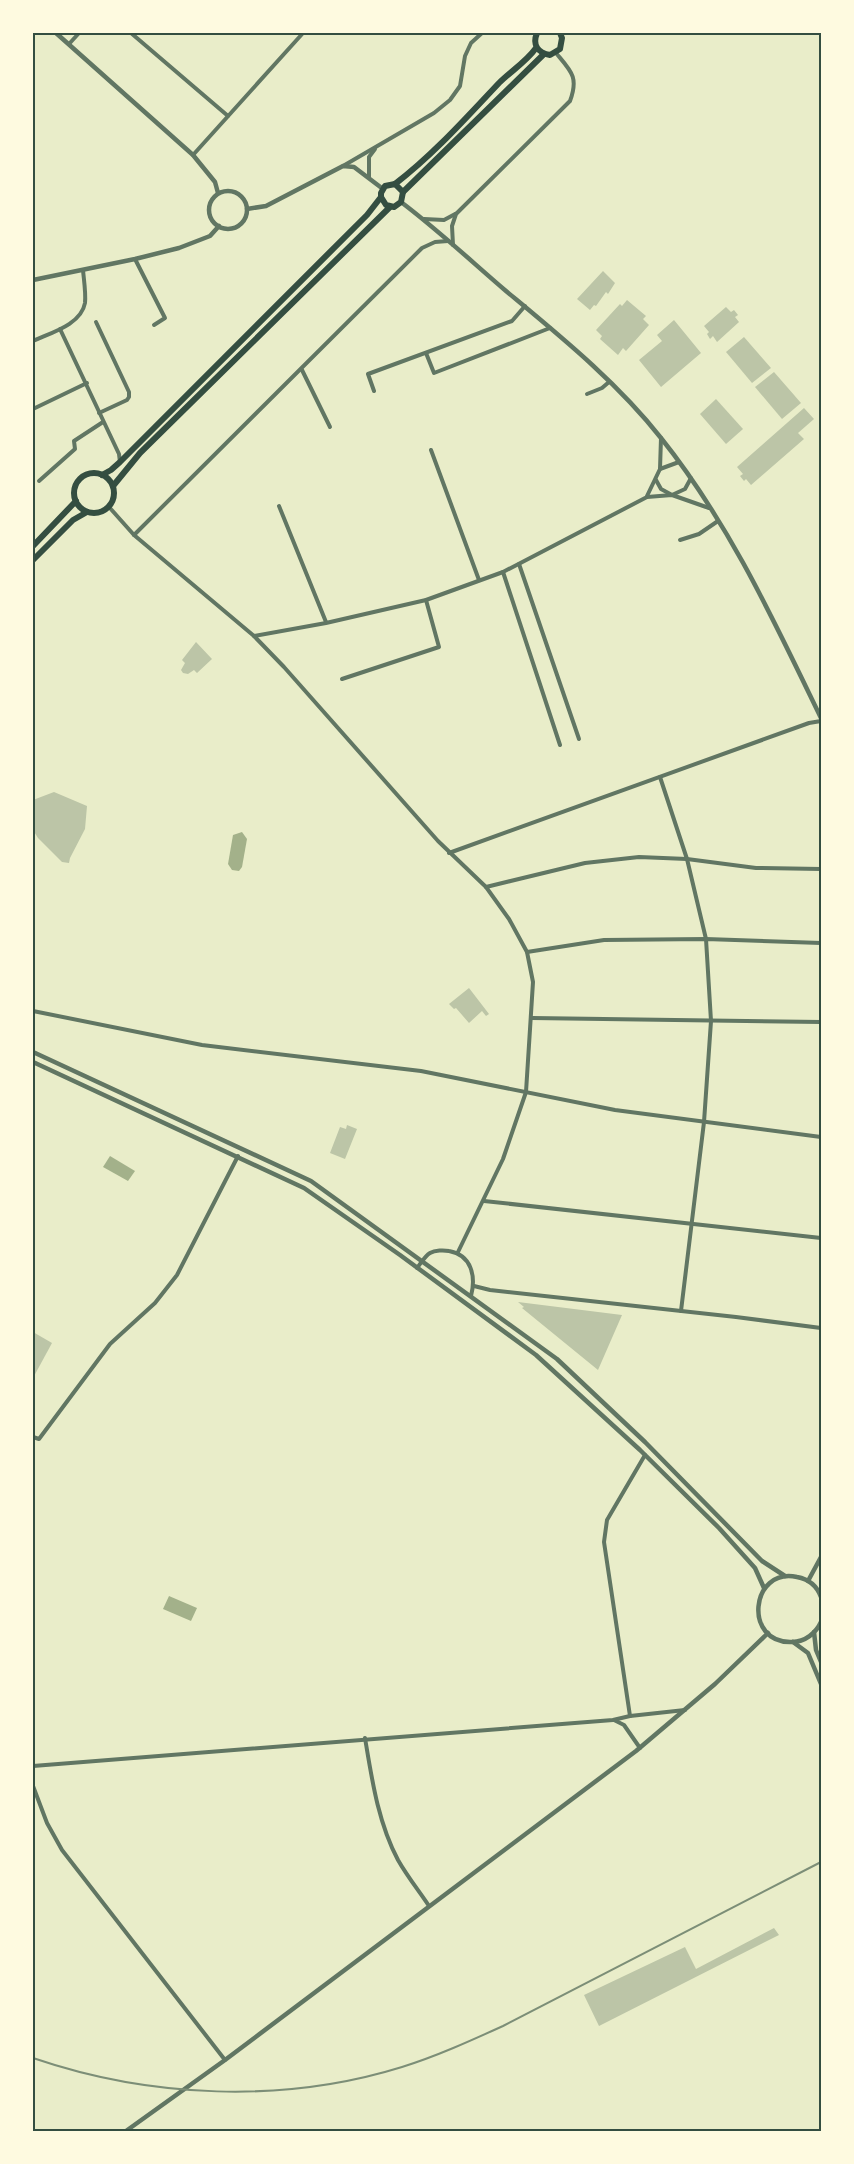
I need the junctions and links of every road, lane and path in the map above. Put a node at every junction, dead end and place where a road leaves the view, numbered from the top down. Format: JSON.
{"nodes":[{"id":1,"x":56,"y":33,"type":"edge"},
{"id":2,"x":79,"y":33,"type":"edge"},
{"id":3,"x":131,"y":33,"type":"edge"},
{"id":4,"x":303,"y":33,"type":"edge"},
{"id":5,"x":482,"y":33,"type":"edge"},
{"id":6,"x":537,"y":33,"type":"edge"},
{"id":7,"x":569,"y":33,"type":"edge"},
{"id":8,"x":561,"y":36,"type":"edge"},
{"id":9,"x":69,"y":44,"type":"junction"},
{"id":10,"x":536,"y":48,"type":"junction"},
{"id":11,"x":556,"y":53,"type":"junction"},
{"id":12,"x":544,"y":54,"type":"junction"},
{"id":13,"x":228,"y":116,"type":"junction"},
{"id":14,"x":375,"y":148,"type":"junction"},
{"id":15,"x":193,"y":155,"type":"junction"},
{"id":16,"x":343,"y":166,"type":"junction"},
{"id":17,"x":369,"y":177,"type":"junction"},
{"id":18,"x":395,"y":184,"type":"junction"},
{"id":19,"x":383,"y":189,"type":"junction"},
{"id":20,"x":403,"y":192,"type":"junction"},
{"id":21,"x":218,"y":193,"type":"junction"},
{"id":22,"x":381,"y":197,"type":"junction"},
{"id":23,"x":401,"y":202,"type":"junction"},
{"id":24,"x":390,"y":207,"type":"junction"},
{"id":25,"x":247,"y":209,"type":"junction"},
{"id":26,"x":457,"y":213,"type":"junction"},
{"id":27,"x":422,"y":219,"type":"junction"},
{"id":28,"x":219,"y":226,"type":"junction"},
{"id":29,"x":448,"y":241,"type":"junction"},
{"id":30,"x":454,"y":246,"type":"junction"},
{"id":31,"x":135,"y":259,"type":"junction"},
{"id":32,"x":83,"y":270,"type":"junction"},
{"id":33,"x":33,"y":280,"type":"edge"},
{"id":34,"x":525,"y":306,"type":"junction"},
{"id":35,"x":96,"y":322,"type":"dead end"},
{"id":36,"x":154,"y":325,"type":"dead end"},
{"id":37,"x":550,"y":328,"type":"junction"},
{"id":38,"x":60,"y":329,"type":"junction"},
{"id":39,"x":33,"y":341,"type":"edge"},
{"id":40,"x":426,"y":352,"type":"junction"},
{"id":41,"x":302,"y":370,"type":"junction"},
{"id":42,"x":609,"y":382,"type":"junction"},
{"id":43,"x":87,"y":383,"type":"junction"},
{"id":44,"x":374,"y":391,"type":"dead end"},
{"id":45,"x":587,"y":394,"type":"dead end"},
{"id":46,"x":33,"y":409,"type":"edge"},
{"id":47,"x":99,"y":413,"type":"junction"},
{"id":48,"x":103,"y":423,"type":"junction"},
{"id":49,"x":330,"y":427,"type":"dead end"},
{"id":50,"x":661,"y":438,"type":"junction"},
{"id":51,"x":431,"y":450,"type":"dead end"},
{"id":52,"x":120,"y":462,"type":"junction"},
{"id":53,"x":679,"y":462,"type":"junction"},
{"id":54,"x":660,"y":469,"type":"junction"},
{"id":55,"x":102,"y":475,"type":"junction"},
{"id":56,"x":691,"y":478,"type":"junction"},
{"id":57,"x":656,"y":479,"type":"junction"},
{"id":58,"x":39,"y":481,"type":"dead end"},
{"id":59,"x":113,"y":486,"type":"junction"},
{"id":60,"x":672,"y":495,"type":"junction"},
{"id":61,"x":647,"y":497,"type":"junction"},
{"id":62,"x":76,"y":501,"type":"junction"},
{"id":63,"x":279,"y":506,"type":"dead end"},
{"id":64,"x":109,"y":507,"type":"junction"},
{"id":65,"x":710,"y":508,"type":"junction"},
{"id":66,"x":87,"y":512,"type":"junction"},
{"id":67,"x":718,"y":521,"type":"junction"},
{"id":68,"x":134,"y":535,"type":"junction"},
{"id":69,"x":680,"y":540,"type":"dead end"},
{"id":70,"x":33,"y":546,"type":"edge"},
{"id":71,"x":33,"y":560,"type":"edge"},
{"id":72,"x":519,"y":564,"type":"junction"},
{"id":73,"x":504,"y":572,"type":"junction"},
{"id":74,"x":479,"y":580,"type":"junction"},
{"id":75,"x":426,"y":600,"type":"junction"},
{"id":76,"x":327,"y":623,"type":"junction"},
{"id":77,"x":254,"y":636,"type":"junction"},
{"id":78,"x":342,"y":679,"type":"dead end"},
{"id":79,"x":821,"y":720,"type":"edge"},
{"id":80,"x":579,"y":739,"type":"dead end"},
{"id":81,"x":560,"y":745,"type":"dead end"},
{"id":82,"x":660,"y":777,"type":"junction"},
{"id":83,"x":449,"y":853,"type":"junction"},
{"id":84,"x":687,"y":859,"type":"junction"},
{"id":85,"x":821,"y":869,"type":"edge"},
{"id":86,"x":486,"y":887,"type":"junction"},
{"id":87,"x":706,"y":939,"type":"junction"},
{"id":88,"x":821,"y":943,"type":"edge"},
{"id":89,"x":528,"y":951,"type":"junction"},
{"id":90,"x":33,"y":1011,"type":"edge"},
{"id":91,"x":532,"y":1018,"type":"junction"},
{"id":92,"x":711,"y":1021,"type":"junction"},
{"id":93,"x":821,"y":1022,"type":"edge"},
{"id":94,"x":33,"y":1052,"type":"edge"},
{"id":95,"x":33,"y":1062,"type":"edge"},
{"id":96,"x":526,"y":1092,"type":"junction"},
{"id":97,"x":704,"y":1122,"type":"junction"},
{"id":98,"x":821,"y":1137,"type":"edge"},
{"id":99,"x":238,"y":1156,"type":"junction"},
{"id":100,"x":484,"y":1201,"type":"junction"},
{"id":101,"x":691,"y":1224,"type":"junction"},
{"id":102,"x":821,"y":1238,"type":"edge"},
{"id":103,"x":458,"y":1252,"type":"junction"},
{"id":104,"x":422,"y":1261,"type":"junction"},
{"id":105,"x":417,"y":1268,"type":"junction"},
{"id":106,"x":474,"y":1286,"type":"junction"},
{"id":107,"x":471,"y":1296,"type":"junction"},
{"id":108,"x":681,"y":1311,"type":"junction"},
{"id":109,"x":821,"y":1328,"type":"edge"},
{"id":110,"x":33,"y":1437,"type":"edge"},
{"id":111,"x":645,"y":1455,"type":"junction"},
{"id":112,"x":821,"y":1557,"type":"edge"},
{"id":113,"x":785,"y":1576,"type":"junction"},
{"id":114,"x":808,"y":1581,"type":"junction"},
{"id":115,"x":764,"y":1588,"type":"junction"},
{"id":116,"x":821,"y":1597,"type":"edge"},
{"id":117,"x":821,"y":1622,"type":"edge"},
{"id":118,"x":814,"y":1632,"type":"junction"},
{"id":119,"x":768,"y":1633,"type":"junction"},
{"id":120,"x":793,"y":1642,"type":"junction"},
{"id":121,"x":821,"y":1662,"type":"edge"},
{"id":122,"x":821,"y":1684,"type":"edge"},
{"id":123,"x":686,"y":1710,"type":"junction"},
{"id":124,"x":630,"y":1716,"type":"junction"},
{"id":125,"x":613,"y":1720,"type":"junction"},
{"id":126,"x":365,"y":1738,"type":"junction"},
{"id":127,"x":640,"y":1748,"type":"junction"},
{"id":128,"x":33,"y":1766,"type":"edge"},
{"id":129,"x":33,"y":1786,"type":"edge"},
{"id":130,"x":429,"y":1906,"type":"junction"},
{"id":131,"x":225,"y":2060,"type":"junction"},
{"id":132,"x":126,"y":2131,"type":"edge"}],
"edges":[{"from":1,"to":9,"type":"street"},
{"from":2,"to":9,"type":"street"},
{"from":3,"to":13,"type":"street"},
{"from":4,"to":13,"type":"street"},
{"from":5,"to":14,"type":"street"},
{"from":6,"to":10,"type":"main road"},
{"from":7,"to":8,"type":"main road"},
{"from":8,"to":11,"type":"main road"},
{"from":9,"to":15,"type":"street"},
{"from":10,"to":12,"type":"main road"},
{"from":10,"to":18,"type":"main road"},
{"from":11,"to":12,"type":"main road"},
{"from":11,"to":26,"type":"street"},
{"from":12,"to":20,"type":"main road"},
{"from":13,"to":15,"type":"street"},
{"from":14,"to":16,"type":"street"},
{"from":14,"to":17,"type":"street"},
{"from":15,"to":21,"type":"street"},
{"from":16,"to":17,"type":"street"},
{"from":16,"to":25,"type":"street"},
{"from":17,"to":19,"type":"street"},
{"from":18,"to":19,"type":"main road"},
{"from":18,"to":20,"type":"main road"},
{"from":19,"to":22,"type":"main road"},
{"from":20,"to":23,"type":"main road"},
{"from":21,"to":25,"type":"street"},
{"from":21,"to":28,"type":"street"},
{"from":22,"to":24,"type":"main road"},
{"from":22,"to":52,"type":"main road"},
{"from":23,"to":24,"type":"main road"},
{"from":23,"to":27,"type":"street"},
{"from":24,"to":59,"type":"main road"},
{"from":25,"to":28,"type":"street"},
{"from":26,"to":27,"type":"street"},
{"from":26,"to":30,"type":"street"},
{"from":27,"to":29,"type":"street"},
{"from":28,"to":31,"type":"street"},
{"from":29,"to":30,"type":"street"},
{"from":29,"to":41,"type":"street"},
{"from":30,"to":34,"type":"street"},
{"from":31,"to":32,"type":"street"},
{"from":31,"to":36,"type":"street"},
{"from":32,"to":33,"type":"street"},
{"from":32,"to":38,"type":"street"},
{"from":34,"to":37,"type":"street"},
{"from":34,"to":40,"type":"street"},
{"from":35,"to":47,"type":"street"},
{"from":37,"to":40,"type":"street"},
{"from":37,"to":42,"type":"street"},
{"from":38,"to":39,"type":"street"},
{"from":38,"to":43,"type":"street"},
{"from":40,"to":44,"type":"street"},
{"from":41,"to":49,"type":"street"},
{"from":41,"to":68,"type":"street"},
{"from":42,"to":45,"type":"street"},
{"from":42,"to":50,"type":"street"},
{"from":43,"to":46,"type":"street"},
{"from":43,"to":47,"type":"street"},
{"from":47,"to":48,"type":"street"},
{"from":48,"to":52,"type":"street"},
{"from":48,"to":58,"type":"street"},
{"from":50,"to":53,"type":"street"},
{"from":50,"to":54,"type":"street"},
{"from":51,"to":74,"type":"street"},
{"from":52,"to":55,"type":"main road"},
{"from":53,"to":54,"type":"street"},
{"from":53,"to":56,"type":"street"},
{"from":54,"to":57,"type":"street"},
{"from":55,"to":59,"type":"main road"},
{"from":55,"to":62,"type":"main road"},
{"from":56,"to":60,"type":"street"},
{"from":56,"to":65,"type":"street"},
{"from":57,"to":60,"type":"street"},
{"from":57,"to":61,"type":"street"},
{"from":59,"to":64,"type":"main road"},
{"from":60,"to":61,"type":"street"},
{"from":60,"to":65,"type":"street"},
{"from":61,"to":72,"type":"street"},
{"from":62,"to":66,"type":"main road"},
{"from":62,"to":70,"type":"main road"},
{"from":63,"to":76,"type":"street"},
{"from":64,"to":66,"type":"main road"},
{"from":64,"to":68,"type":"street"},
{"from":65,"to":67,"type":"street"},
{"from":66,"to":71,"type":"main road"},
{"from":67,"to":69,"type":"street"},
{"from":67,"to":79,"type":"street"},
{"from":68,"to":77,"type":"street"},
{"from":72,"to":73,"type":"street"},
{"from":72,"to":80,"type":"street"},
{"from":73,"to":74,"type":"street"},
{"from":73,"to":81,"type":"street"},
{"from":74,"to":75,"type":"street"},
{"from":75,"to":76,"type":"street"},
{"from":75,"to":78,"type":"street"},
{"from":76,"to":77,"type":"street"},
{"from":77,"to":83,"type":"street"},
{"from":79,"to":82,"type":"street"},
{"from":82,"to":83,"type":"street"},
{"from":82,"to":84,"type":"street"},
{"from":83,"to":86,"type":"street"},
{"from":84,"to":85,"type":"street"},
{"from":84,"to":86,"type":"street"},
{"from":84,"to":87,"type":"street"},
{"from":86,"to":89,"type":"street"},
{"from":87,"to":88,"type":"street"},
{"from":87,"to":89,"type":"street"},
{"from":87,"to":92,"type":"street"},
{"from":89,"to":91,"type":"street"},
{"from":90,"to":96,"type":"street"},
{"from":91,"to":92,"type":"street"},
{"from":91,"to":96,"type":"street"},
{"from":92,"to":93,"type":"street"},
{"from":92,"to":97,"type":"street"},
{"from":94,"to":104,"type":"street"},
{"from":95,"to":99,"type":"street"},
{"from":96,"to":97,"type":"street"},
{"from":96,"to":100,"type":"street"},
{"from":97,"to":98,"type":"street"},
{"from":97,"to":101,"type":"street"},
{"from":99,"to":105,"type":"street"},
{"from":99,"to":110,"type":"street"},
{"from":100,"to":101,"type":"street"},
{"from":100,"to":103,"type":"street"},
{"from":101,"to":102,"type":"street"},
{"from":101,"to":108,"type":"street"},
{"from":103,"to":104,"type":"street"},
{"from":103,"to":106,"type":"street"},
{"from":104,"to":105,"type":"street"},
{"from":104,"to":107,"type":"street"},
{"from":105,"to":111,"type":"street"},
{"from":106,"to":107,"type":"street"},
{"from":106,"to":108,"type":"street"},
{"from":107,"to":113,"type":"street"},
{"from":108,"to":109,"type":"street"},
{"from":111,"to":115,"type":"street"},
{"from":111,"to":124,"type":"street"},
{"from":112,"to":114,"type":"street"},
{"from":113,"to":114,"type":"street"},
{"from":113,"to":115,"type":"street"},
{"from":114,"to":116,"type":"street"},
{"from":115,"to":119,"type":"street"},
{"from":117,"to":118,"type":"street"},
{"from":118,"to":120,"type":"street"},
{"from":118,"to":121,"type":"street"},
{"from":119,"to":120,"type":"street"},
{"from":119,"to":123,"type":"street"},
{"from":120,"to":122,"type":"street"},
{"from":123,"to":124,"type":"street"},
{"from":123,"to":127,"type":"street"},
{"from":124,"to":125,"type":"street"},
{"from":125,"to":126,"type":"street"},
{"from":125,"to":127,"type":"street"},
{"from":126,"to":128,"type":"street"},
{"from":126,"to":130,"type":"street"},
{"from":127,"to":130,"type":"street"},
{"from":129,"to":131,"type":"street"},
{"from":130,"to":131,"type":"street"},
{"from":131,"to":132,"type":"street"}]}
